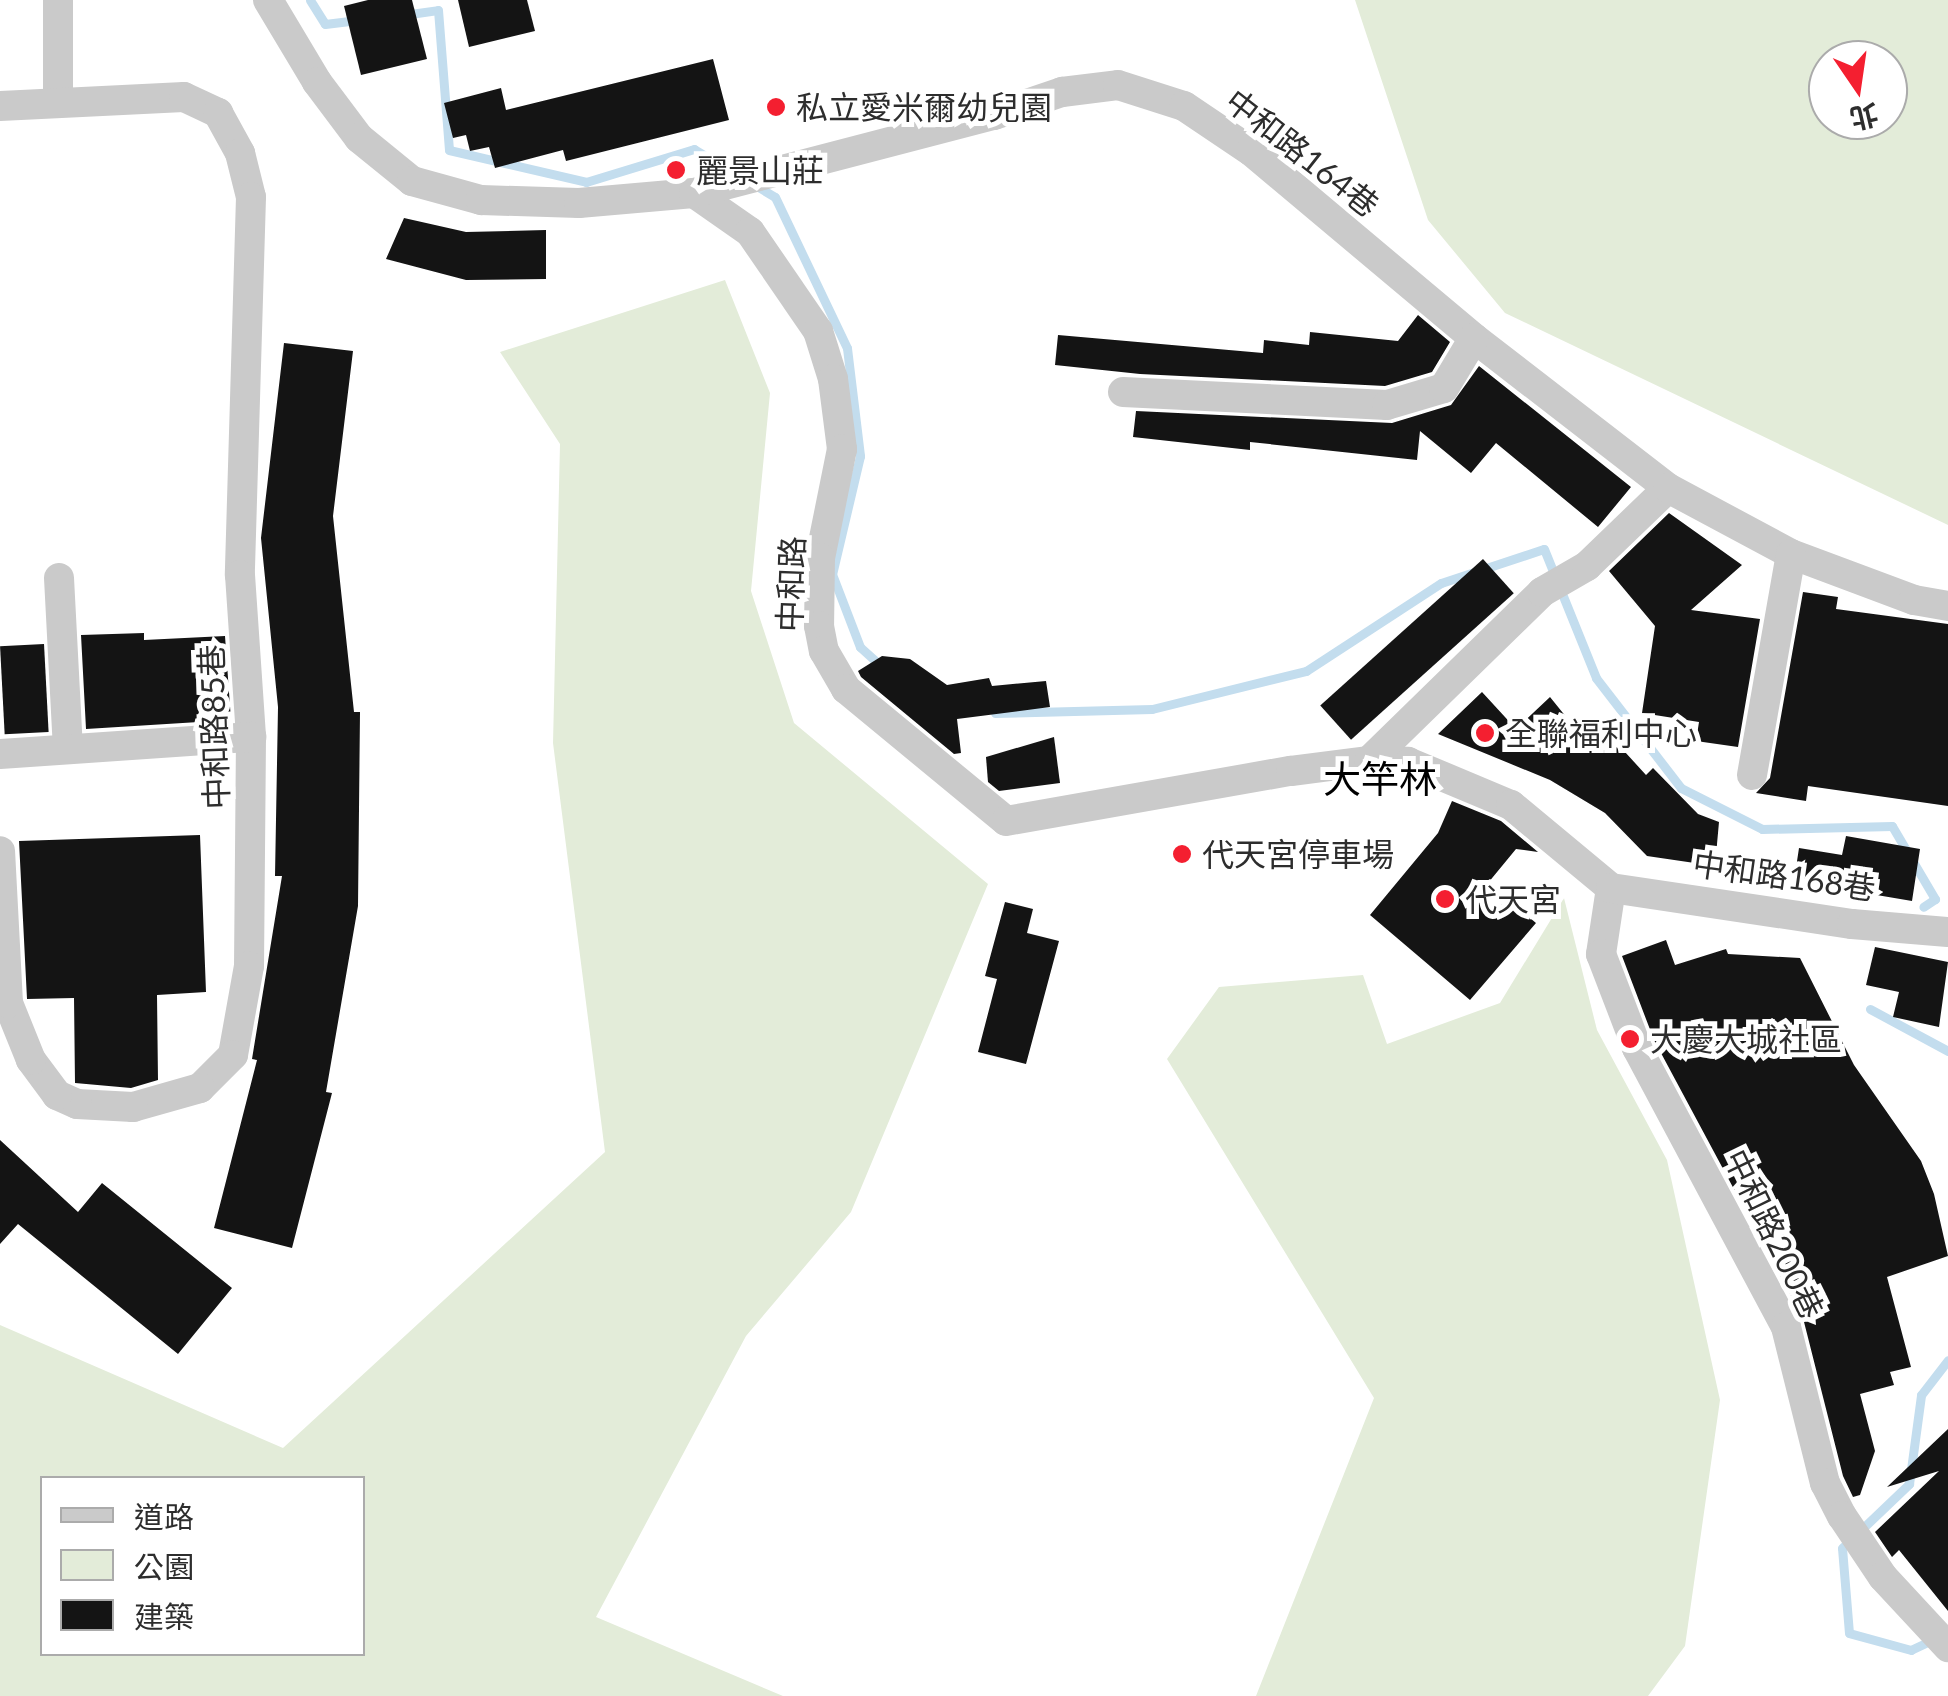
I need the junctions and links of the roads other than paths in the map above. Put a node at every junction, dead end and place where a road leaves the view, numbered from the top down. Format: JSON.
{"nodes":[{"id":1,"x":58,"y":0,"type":"edge"},
{"id":2,"x":268,"y":0,"type":"edge"},
{"id":3,"x":58,"y":103,"type":"junction"},
{"id":4,"x":0,"y":106,"type":"edge"},
{"id":5,"x":708,"y":189,"type":"junction"},
{"id":6,"x":1474,"y":338,"type":"junction"},
{"id":7,"x":1123,"y":392,"type":"dead end"},
{"id":8,"x":1668,"y":488,"type":"junction"},
{"id":9,"x":1791,"y":554,"type":"junction"},
{"id":10,"x":59,"y":578,"type":"dead end"},
{"id":11,"x":1948,"y":606,"type":"edge"},
{"id":12,"x":251,"y":738,"type":"junction"},
{"id":13,"x":68,"y":749,"type":"junction"},
{"id":14,"x":0,"y":754,"type":"edge"},
{"id":15,"x":1368,"y":762,"type":"junction"},
{"id":16,"x":1752,"y":775,"type":"dead end"},
{"id":17,"x":0,"y":851,"type":"edge"},
{"id":18,"x":1611,"y":888,"type":"junction"},
{"id":19,"x":1948,"y":932,"type":"edge"},
{"id":20,"x":1948,"y":1647,"type":"edge"}],
"edges":[{"from":1,"to":3,"type":"street"},
{"from":2,"to":5,"type":"street"},
{"from":3,"to":4,"type":"street","name":"中和路85巷"},
{"from":3,"to":12,"type":"street","name":"中和路85巷"},
{"from":5,"to":6,"type":"street","name":"中和路164巷"},
{"from":5,"to":15,"type":"street","name":"中和路"},
{"from":6,"to":7,"type":"street"},
{"from":6,"to":8,"type":"street","name":"中和路164巷"},
{"from":8,"to":9,"type":"street","name":"中和路164巷"},
{"from":8,"to":15,"type":"street"},
{"from":9,"to":11,"type":"street","name":"中和路164巷"},
{"from":9,"to":16,"type":"street"},
{"from":10,"to":13,"type":"street"},
{"from":12,"to":13,"type":"street"},
{"from":12,"to":17,"type":"street","name":"中和路85巷"},
{"from":13,"to":14,"type":"street"},
{"from":15,"to":18,"type":"street","name":"中和路"},
{"from":18,"to":19,"type":"street","name":"中和路168巷"},
{"from":18,"to":20,"type":"street","name":"中和路200巷"}]}
